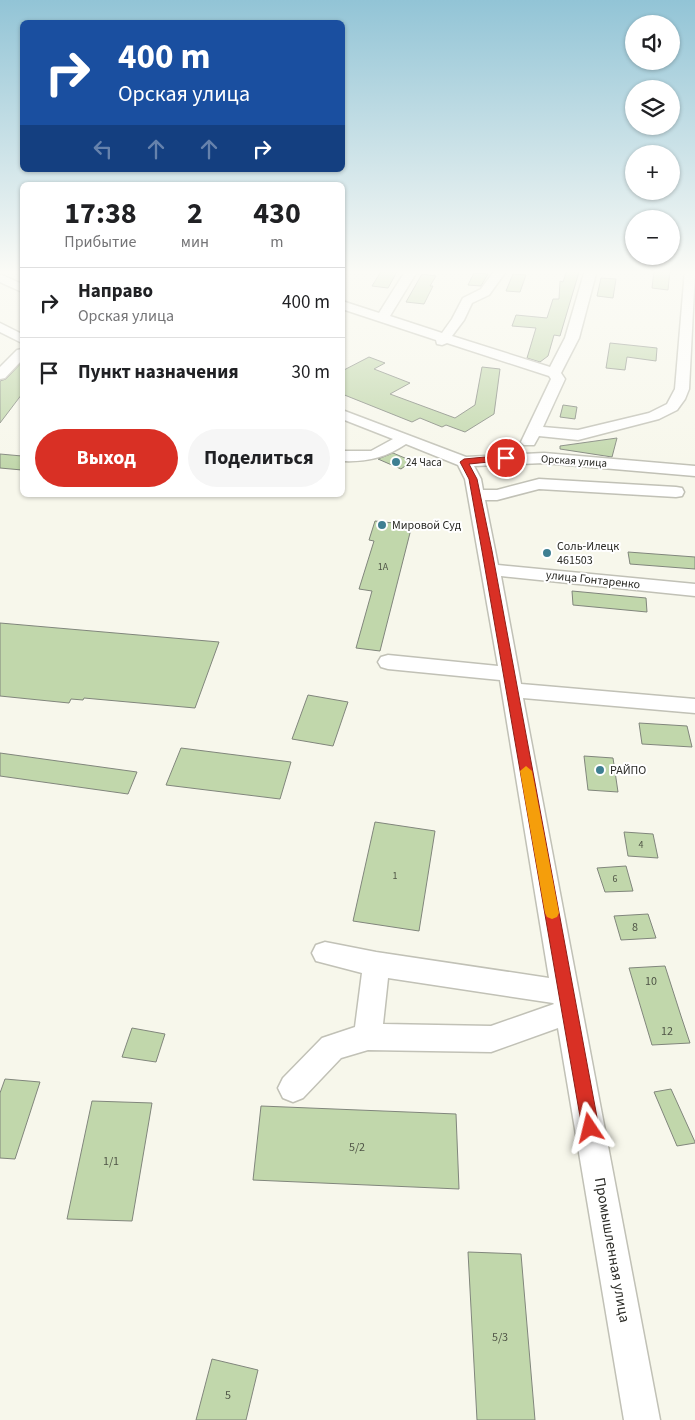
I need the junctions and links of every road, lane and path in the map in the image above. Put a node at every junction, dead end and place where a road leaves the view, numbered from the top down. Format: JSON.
{"nodes":[{"id":1,"x":433,"y":336,"type":"edge"},
{"id":2,"x":446,"y":336,"type":"edge"},
{"id":3,"x":572,"y":336,"type":"edge"},
{"id":4,"x":689,"y":336,"type":"edge"},
{"id":5,"x":443,"y":340,"type":"junction"},
{"id":6,"x":20,"y":355,"type":"edge"},
{"id":7,"x":0,"y":375,"type":"edge"},
{"id":8,"x":556,"y":375,"type":"junction"},
{"id":9,"x":688,"y":390,"type":"edge"},
{"id":10,"x":345,"y":415,"type":"edge"},
{"id":11,"x":535,"y":431,"type":"junction"},
{"id":12,"x":405,"y":438,"type":"junction"},
{"id":13,"x":345,"y":456,"type":"edge"},
{"id":14,"x":520,"y":458,"type":"junction"},
{"id":15,"x":544,"y":458,"type":"junction"},
{"id":16,"x":464,"y":462,"type":"junction"},
{"id":17,"x":695,"y":471,"type":"edge"},
{"id":18,"x":539,"y":484,"type":"junction"},
{"id":19,"x":676,"y":492,"type":"dead end"},
{"id":20,"x":476,"y":495,"type":"junction"},
{"id":21,"x":490,"y":570,"type":"junction"},
{"id":22,"x":695,"y":590,"type":"edge"},
{"id":23,"x":388,"y":662,"type":"dead end"},
{"id":24,"x":511,"y":682,"type":"junction"},
{"id":25,"x":695,"y":706,"type":"edge"},
{"id":26,"x":325,"y":953,"type":"dead end"},
{"id":27,"x":376,"y":964,"type":"junction"},
{"id":28,"x":568,"y":1002,"type":"junction"},
{"id":29,"x":368,"y":1037,"type":"junction"},
{"id":30,"x":293,"y":1088,"type":"dead end"},
{"id":31,"x":642,"y":1420,"type":"edge"}],
"edges":[{"from":1,"to":5,"type":"street"},
{"from":2,"to":5,"type":"street"},
{"from":3,"to":8,"type":"street"},
{"from":4,"to":9,"type":"street"},
{"from":5,"to":8,"type":"street"},
{"from":6,"to":7,"type":"street"},
{"from":8,"to":11,"type":"street"},
{"from":9,"to":11,"type":"street"},
{"from":10,"to":12,"type":"street","name":"Орская улица"},
{"from":11,"to":14,"type":"street"},
{"from":12,"to":13,"type":"street"},
{"from":12,"to":16,"type":"street","name":"Орская улица"},
{"from":14,"to":15,"type":"street","name":"Орская улица"},
{"from":14,"to":16,"type":"street","name":"Орская улица"},
{"from":15,"to":17,"type":"street","name":"Орская улица"},
{"from":15,"to":18,"type":"street"},
{"from":16,"to":20,"type":"street","name":"Промышленная улица"},
{"from":18,"to":19,"type":"street"},
{"from":18,"to":20,"type":"street"},
{"from":20,"to":21,"type":"street","name":"Промышленная улица"},
{"from":21,"to":22,"type":"street","name":"улица Гонтаренко"},
{"from":21,"to":24,"type":"street","name":"Промышленная улица"},
{"from":23,"to":24,"type":"street"},
{"from":24,"to":25,"type":"street"},
{"from":24,"to":28,"type":"street","name":"Промышленная улица"},
{"from":26,"to":27,"type":"street"},
{"from":27,"to":28,"type":"street"},
{"from":27,"to":29,"type":"street"},
{"from":28,"to":29,"type":"street"},
{"from":28,"to":31,"type":"street","name":"Промышленная улица"},
{"from":29,"to":30,"type":"street"}]}
